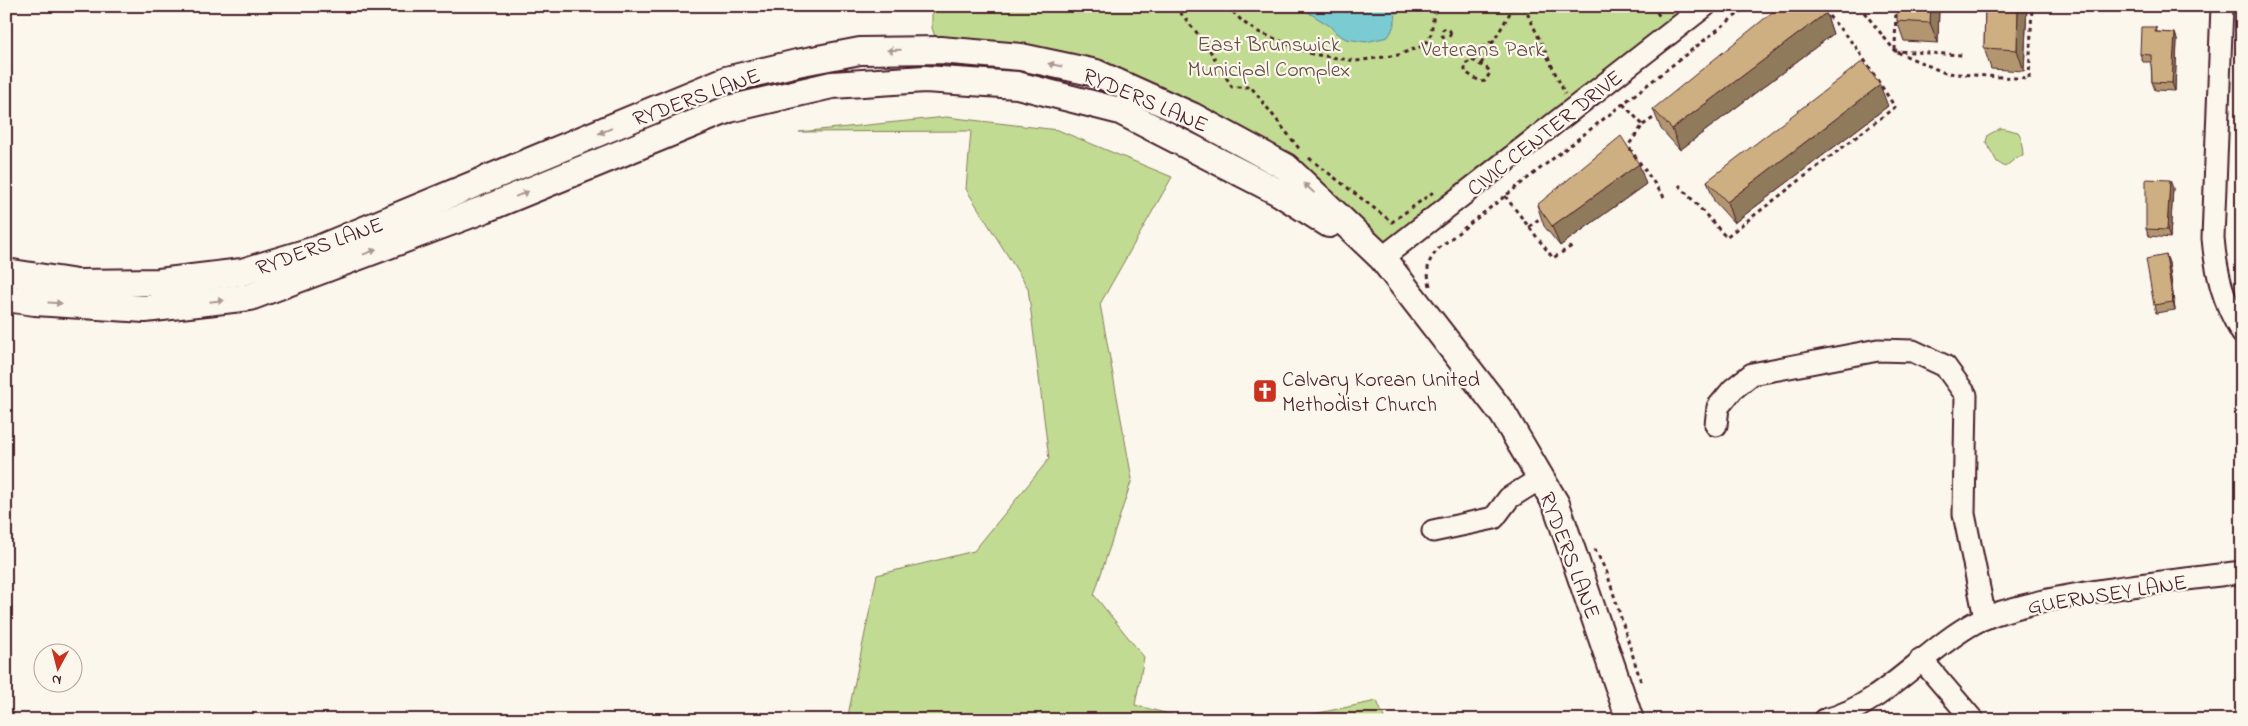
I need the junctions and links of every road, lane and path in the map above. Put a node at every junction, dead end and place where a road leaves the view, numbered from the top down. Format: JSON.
{"nodes":[{"id":1,"x":1175,"y":6,"type":"edge"},
{"id":2,"x":1227,"y":6,"type":"edge"},
{"id":3,"x":1435,"y":6,"type":"edge"},
{"id":4,"x":1514,"y":6,"type":"edge"},
{"id":5,"x":1524,"y":6,"type":"edge"},
{"id":6,"x":1705,"y":6,"type":"edge"},
{"id":7,"x":1748,"y":6,"type":"edge"},
{"id":8,"x":1820,"y":6,"type":"edge"},
{"id":9,"x":1860,"y":6,"type":"edge"},
{"id":10,"x":1896,"y":6,"type":"edge"},
{"id":11,"x":2032,"y":6,"type":"edge"},
{"id":12,"x":2222,"y":6,"type":"edge"},
{"id":13,"x":1492,"y":44,"type":"junction"},
{"id":14,"x":1895,"y":51,"type":"junction"},
{"id":15,"x":1487,"y":53,"type":"junction"},
{"id":16,"x":1963,"y":56,"type":"dead end"},
{"id":17,"x":1480,"y":64,"type":"junction"},
{"id":18,"x":1565,"y":95,"type":"dead end"},
{"id":19,"x":1623,"y":104,"type":"junction"},
{"id":20,"x":1667,"y":108,"type":"edge"},
{"id":21,"x":1643,"y":126,"type":"junction"},
{"id":22,"x":1628,"y":146,"type":"junction"},
{"id":23,"x":1621,"y":152,"type":"edge"},
{"id":24,"x":1679,"y":185,"type":"dead end"},
{"id":25,"x":1437,"y":189,"type":"dead end"},
{"id":26,"x":1506,"y":196,"type":"junction"},
{"id":27,"x":1664,"y":197,"type":"dead end"},
{"id":28,"x":1544,"y":214,"type":"edge"},
{"id":29,"x":1529,"y":227,"type":"junction"},
{"id":30,"x":1572,"y":246,"type":"dead end"},
{"id":31,"x":1382,"y":258,"type":"junction"},
{"id":32,"x":6,"y":272,"type":"edge"},
{"id":33,"x":1436,"y":294,"type":"dead end"},
{"id":34,"x":6,"y":298,"type":"edge"},
{"id":35,"x":2242,"y":333,"type":"edge"},
{"id":36,"x":1716,"y":425,"type":"dead end"},
{"id":37,"x":1540,"y":478,"type":"junction"},
{"id":38,"x":1433,"y":531,"type":"dead end"},
{"id":39,"x":1594,"y":547,"type":"dead end"},
{"id":40,"x":2242,"y":572,"type":"edge"},
{"id":41,"x":1985,"y":618,"type":"junction"},
{"id":42,"x":1921,"y":659,"type":"junction"},
{"id":43,"x":1641,"y":683,"type":"dead end"},
{"id":44,"x":1630,"y":720,"type":"edge"},
{"id":45,"x":1825,"y":720,"type":"edge"},
{"id":46,"x":1973,"y":720,"type":"edge"}],
"edges":[{"from":1,"to":25,"type":"path"},
{"from":2,"to":3,"type":"path"},
{"from":4,"to":13,"type":"path"},
{"from":5,"to":18,"type":"path"},
{"from":6,"to":31,"type":"street","name":"CIVIC CENTER DRIVE"},
{"from":7,"to":19,"type":"path"},
{"from":8,"to":24,"type":"path"},
{"from":9,"to":14,"type":"path"},
{"from":10,"to":14,"type":"path"},
{"from":11,"to":14,"type":"path"},
{"from":12,"to":35,"type":"street"},
{"from":13,"to":15,"type":"path"},
{"from":13,"to":15,"type":"path"},
{"from":14,"to":16,"type":"path"},
{"from":15,"to":17,"type":"path"},
{"from":17,"to":17,"type":"path"},
{"from":19,"to":21,"type":"path"},
{"from":19,"to":26,"type":"path"},
{"from":20,"to":21,"type":"path"},
{"from":21,"to":22,"type":"path"},
{"from":22,"to":23,"type":"path"},
{"from":22,"to":27,"type":"path"},
{"from":26,"to":29,"type":"path"},
{"from":26,"to":33,"type":"path"},
{"from":28,"to":29,"type":"path"},
{"from":29,"to":30,"type":"path"},
{"from":31,"to":32,"type":"main road","name":"RYDERS LANE","one_way":true},
{"from":34,"to":31,"type":"main road","name":"RYDERS LANE","one_way":true},
{"from":31,"to":37,"type":"main road","name":"RYDERS LANE"},
{"from":36,"to":41,"type":"street"},
{"from":37,"to":38,"type":"street"},
{"from":37,"to":44,"type":"main road","name":"RYDERS LANE"},
{"from":39,"to":43,"type":"path"},
{"from":40,"to":41,"type":"street","name":"GUERNSEY LANE"},
{"from":41,"to":42,"type":"street","name":"GUERNSEY LANE"},
{"from":42,"to":45,"type":"street","name":"GUERNSEY LANE"},
{"from":42,"to":46,"type":"street"}]}
